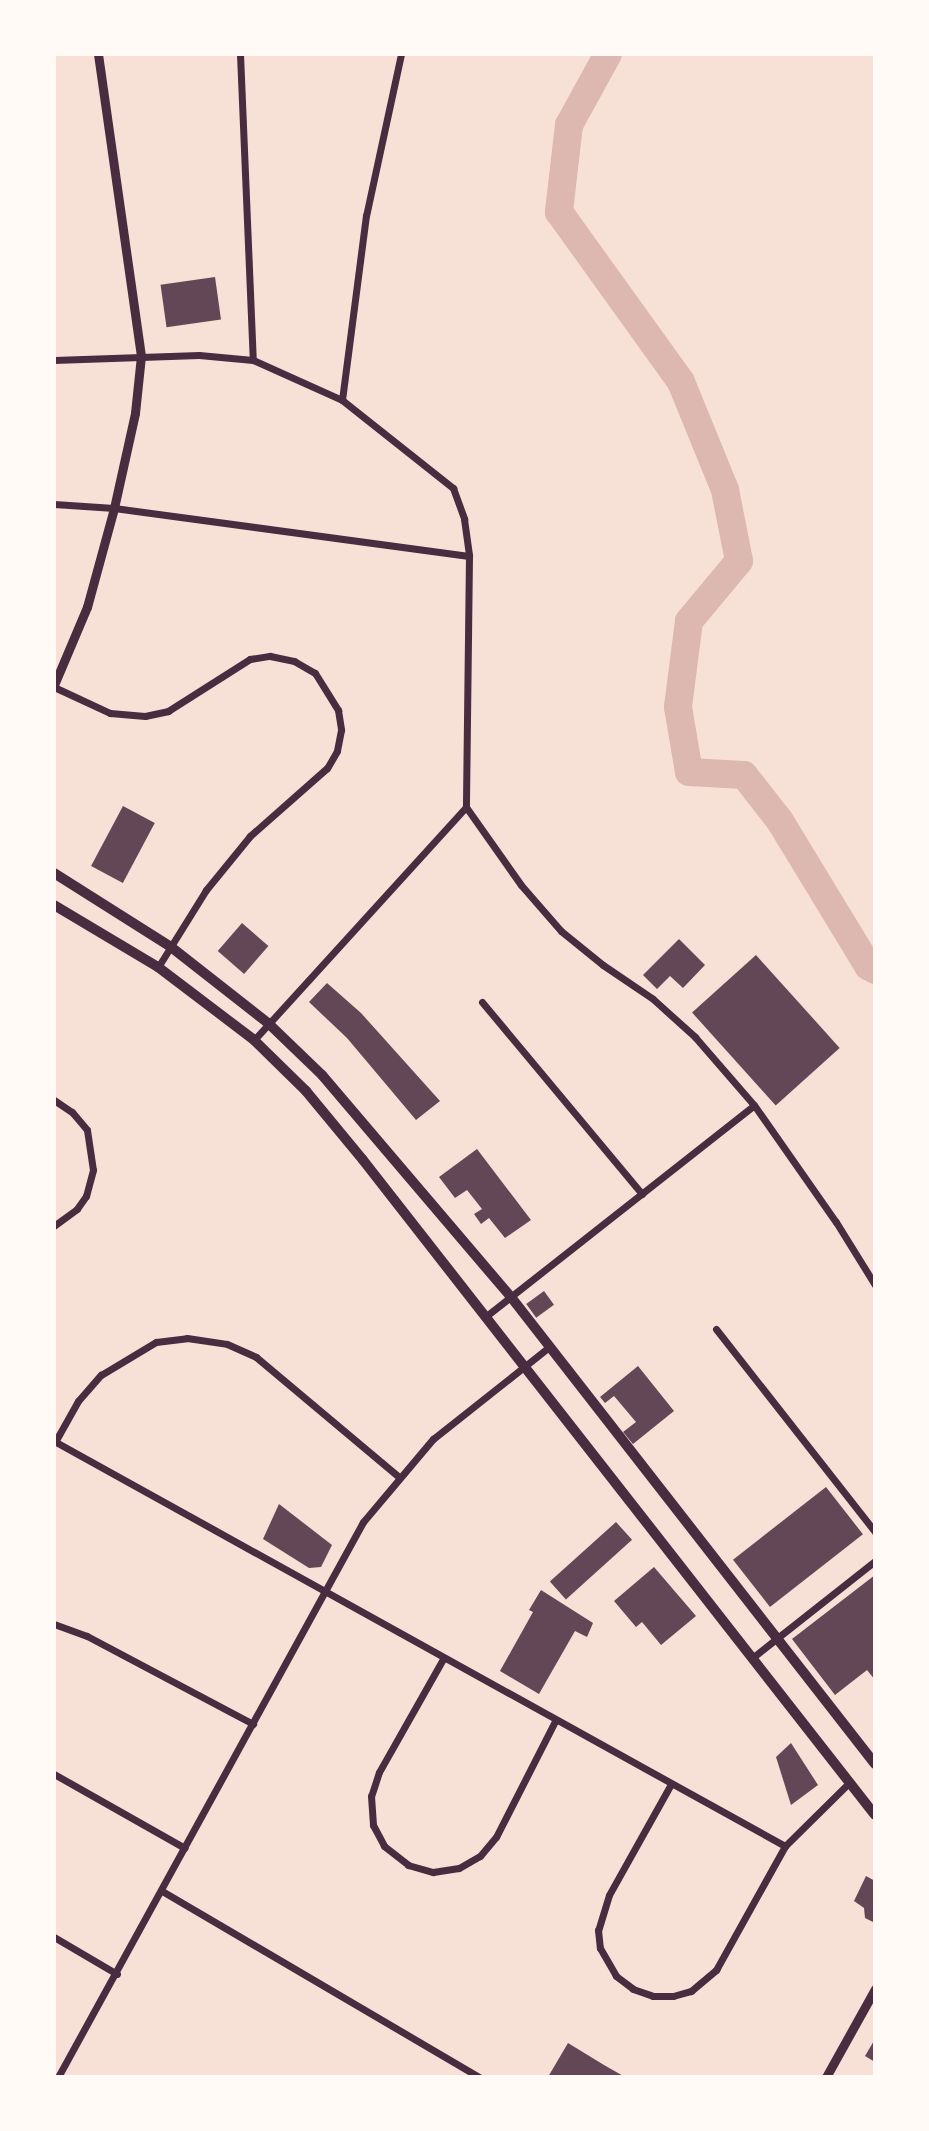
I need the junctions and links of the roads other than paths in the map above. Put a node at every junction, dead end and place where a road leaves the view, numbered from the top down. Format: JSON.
{"nodes":[{"id":1,"x":98,"y":54,"type":"edge"},
{"id":2,"x":240,"y":54,"type":"edge"},
{"id":3,"x":401,"y":54,"type":"edge"},
{"id":4,"x":141,"y":356,"type":"junction"},
{"id":5,"x":54,"y":360,"type":"edge"},
{"id":6,"x":253,"y":360,"type":"junction"},
{"id":7,"x":342,"y":400,"type":"junction"},
{"id":8,"x":54,"y":504,"type":"edge"},
{"id":9,"x":114,"y":508,"type":"junction"},
{"id":10,"x":469,"y":556,"type":"junction"},
{"id":11,"x":54,"y":686,"type":"edge"},
{"id":12,"x":466,"y":807,"type":"junction"},
{"id":13,"x":54,"y":873,"type":"edge"},
{"id":14,"x":54,"y":905,"type":"edge"},
{"id":15,"x":171,"y":947,"type":"junction"},
{"id":16,"x":158,"y":967,"type":"junction"},
{"id":17,"x":482,"y":1002,"type":"dead end"},
{"id":18,"x":268,"y":1023,"type":"junction"},
{"id":19,"x":254,"y":1040,"type":"junction"},
{"id":20,"x":54,"y":1100,"type":"edge"},
{"id":21,"x":754,"y":1105,"type":"junction"},
{"id":22,"x":642,"y":1194,"type":"junction"},
{"id":23,"x":54,"y":1226,"type":"edge"},
{"id":24,"x":875,"y":1285,"type":"edge"},
{"id":25,"x":511,"y":1297,"type":"junction"},
{"id":26,"x":485,"y":1317,"type":"junction"},
{"id":27,"x":716,"y":1329,"type":"dead end"},
{"id":28,"x":549,"y":1347,"type":"junction"},
{"id":29,"x":523,"y":1366,"type":"junction"},
{"id":30,"x":55,"y":1442,"type":"edge"},
{"id":31,"x":399,"y":1477,"type":"junction"},
{"id":32,"x":875,"y":1532,"type":"edge"},
{"id":33,"x":875,"y":1561,"type":"edge"},
{"id":34,"x":324,"y":1594,"type":"junction"},
{"id":35,"x":54,"y":1624,"type":"edge"},
{"id":36,"x":778,"y":1636,"type":"junction"},
{"id":37,"x":752,"y":1658,"type":"junction"},
{"id":38,"x":443,"y":1659,"type":"junction"},
{"id":39,"x":555,"y":1721,"type":"junction"},
{"id":40,"x":253,"y":1724,"type":"junction"},
{"id":41,"x":875,"y":1764,"type":"edge"},
{"id":42,"x":54,"y":1774,"type":"edge"},
{"id":43,"x":850,"y":1782,"type":"junction"},
{"id":44,"x":671,"y":1784,"type":"junction"},
{"id":45,"x":875,"y":1815,"type":"edge"},
{"id":46,"x":785,"y":1846,"type":"junction"},
{"id":47,"x":185,"y":1848,"type":"junction"},
{"id":48,"x":162,"y":1891,"type":"junction"},
{"id":49,"x":54,"y":1937,"type":"edge"},
{"id":50,"x":117,"y":1974,"type":"junction"},
{"id":51,"x":875,"y":1989,"type":"edge"},
{"id":52,"x":58,"y":2077,"type":"edge"},
{"id":53,"x":479,"y":2077,"type":"edge"},
{"id":54,"x":826,"y":2077,"type":"edge"}],
"edges":[{"from":1,"to":4,"type":"street"},
{"from":2,"to":6,"type":"street"},
{"from":3,"to":7,"type":"street"},
{"from":4,"to":5,"type":"street"},
{"from":4,"to":6,"type":"street"},
{"from":4,"to":9,"type":"street"},
{"from":6,"to":7,"type":"street"},
{"from":7,"to":10,"type":"street"},
{"from":8,"to":9,"type":"street"},
{"from":9,"to":10,"type":"street"},
{"from":9,"to":11,"type":"street"},
{"from":10,"to":12,"type":"street"},
{"from":11,"to":15,"type":"street"},
{"from":12,"to":18,"type":"street"},
{"from":12,"to":21,"type":"street"},
{"from":13,"to":15,"type":"main road"},
{"from":14,"to":16,"type":"main road"},
{"from":15,"to":16,"type":"street"},
{"from":15,"to":18,"type":"main road"},
{"from":16,"to":19,"type":"main road"},
{"from":17,"to":22,"type":"street"},
{"from":18,"to":19,"type":"street"},
{"from":18,"to":25,"type":"main road"},
{"from":19,"to":26,"type":"main road"},
{"from":20,"to":23,"type":"street"},
{"from":21,"to":22,"type":"street"},
{"from":21,"to":24,"type":"street"},
{"from":22,"to":25,"type":"street"},
{"from":25,"to":26,"type":"street"},
{"from":25,"to":28,"type":"main road"},
{"from":26,"to":29,"type":"main road"},
{"from":27,"to":32,"type":"street"},
{"from":28,"to":29,"type":"street"},
{"from":28,"to":36,"type":"main road"},
{"from":29,"to":31,"type":"street"},
{"from":29,"to":37,"type":"main road"},
{"from":30,"to":31,"type":"street"},
{"from":30,"to":34,"type":"street"},
{"from":31,"to":34,"type":"street"},
{"from":33,"to":36,"type":"street"},
{"from":34,"to":38,"type":"street"},
{"from":34,"to":40,"type":"street"},
{"from":35,"to":40,"type":"street"},
{"from":36,"to":37,"type":"street"},
{"from":36,"to":41,"type":"main road"},
{"from":37,"to":43,"type":"main road"},
{"from":38,"to":39,"type":"street"},
{"from":38,"to":39,"type":"street"},
{"from":39,"to":44,"type":"street"},
{"from":40,"to":47,"type":"street"},
{"from":42,"to":47,"type":"street"},
{"from":43,"to":45,"type":"main road"},
{"from":43,"to":46,"type":"street"},
{"from":44,"to":46,"type":"street"},
{"from":44,"to":46,"type":"street"},
{"from":47,"to":48,"type":"street"},
{"from":48,"to":50,"type":"street"},
{"from":48,"to":53,"type":"street"},
{"from":49,"to":50,"type":"street"},
{"from":50,"to":52,"type":"street"},
{"from":51,"to":54,"type":"street"}]}
